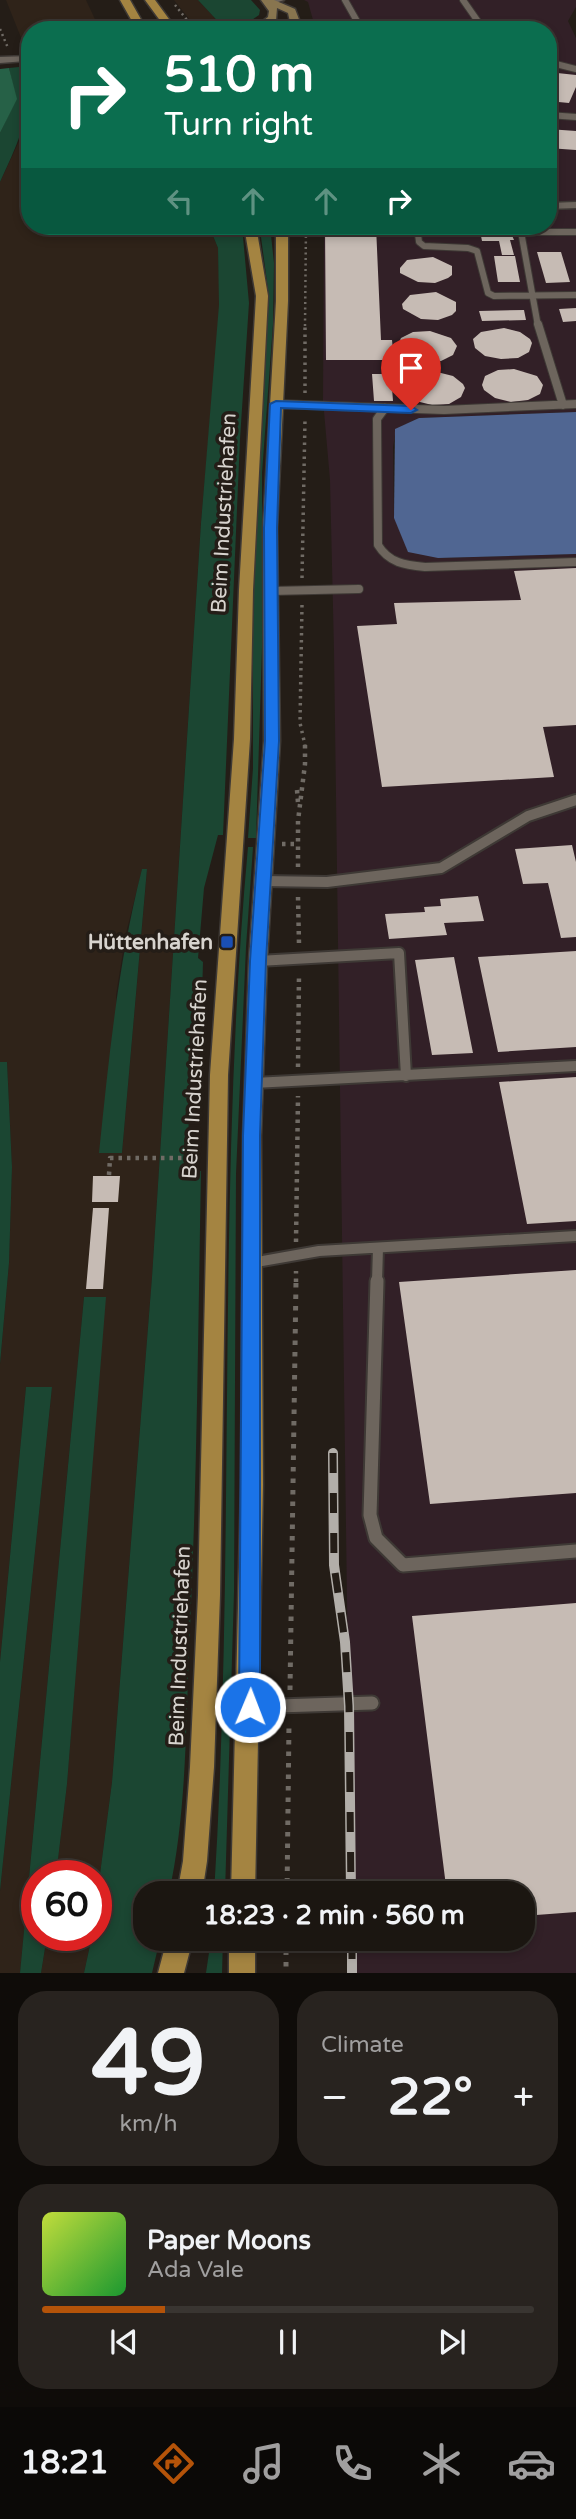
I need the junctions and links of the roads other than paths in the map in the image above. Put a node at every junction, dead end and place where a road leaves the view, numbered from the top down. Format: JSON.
{"nodes":[{"id":1,"x":125,"y":0,"type":"edge"},
{"id":2,"x":150,"y":0,"type":"edge"},
{"id":3,"x":345,"y":0,"type":"edge"},
{"id":4,"x":463,"y":0,"type":"edge"},
{"id":5,"x":271,"y":1,"type":"edge"},
{"id":6,"x":137,"y":21,"type":"edge"},
{"id":7,"x":165,"y":21,"type":"edge"},
{"id":8,"x":269,"y":21,"type":"edge"},
{"id":9,"x":295,"y":21,"type":"edge"},
{"id":10,"x":357,"y":21,"type":"edge"},
{"id":11,"x":478,"y":21,"type":"edge"},
{"id":12,"x":21,"y":58,"type":"edge"},
{"id":13,"x":0,"y":60,"type":"edge"},
{"id":14,"x":557,"y":64,"type":"edge"},
{"id":15,"x":576,"y":69,"type":"edge"},
{"id":16,"x":557,"y":116,"type":"edge"},
{"id":17,"x":576,"y":117,"type":"edge"},
{"id":18,"x":576,"y":205,"type":"edge"},
{"id":19,"x":557,"y":206,"type":"edge"},
{"id":20,"x":557,"y":231,"type":"edge"},
{"id":21,"x":576,"y":232,"type":"edge"},
{"id":22,"x":253,"y":235,"type":"edge"},
{"id":23,"x":282,"y":235,"type":"edge"},
{"id":24,"x":418,"y":235,"type":"edge"},
{"id":25,"x":522,"y":235,"type":"edge"},
{"id":26,"x":576,"y":295,"type":"edge"},
{"id":27,"x":533,"y":297,"type":"junction"},
{"id":28,"x":276,"y":404,"type":"junction"},
{"id":29,"x":576,"y":404,"type":"edge"},
{"id":30,"x":563,"y":405,"type":"junction"},
{"id":31,"x":384,"y":408,"type":"junction"},
{"id":32,"x":576,"y":562,"type":"edge"},
{"id":33,"x":359,"y":589,"type":"dead end"},
{"id":34,"x":270,"y":591,"type":"junction"},
{"id":35,"x":576,"y":800,"type":"edge"},
{"id":36,"x":263,"y":881,"type":"junction"},
{"id":37,"x":258,"y":961,"type":"junction"},
{"id":38,"x":576,"y":1066,"type":"edge"},
{"id":39,"x":406,"y":1076,"type":"junction"},
{"id":40,"x":253,"y":1083,"type":"junction"},
{"id":41,"x":576,"y":1236,"type":"edge"},
{"id":42,"x":378,"y":1248,"type":"junction"},
{"id":43,"x":250,"y":1262,"type":"junction"},
{"id":44,"x":576,"y":1552,"type":"edge"},
{"id":45,"x":372,"y":1703,"type":"dead end"},
{"id":46,"x":250,"y":1707,"type":"junction"},
{"id":47,"x":191,"y":1881,"type":"edge"},
{"id":48,"x":243,"y":1881,"type":"edge"},
{"id":49,"x":177,"y":1951,"type":"edge"},
{"id":50,"x":242,"y":1951,"type":"edge"},
{"id":51,"x":171,"y":1973,"type":"edge"},
{"id":52,"x":242,"y":1973,"type":"edge"}],
"edges":[{"from":1,"to":6,"type":"main road"},
{"from":2,"to":7,"type":"main road"},
{"from":3,"to":10,"type":"lane"},
{"from":4,"to":11,"type":"lane"},
{"from":5,"to":8,"type":"street"},
{"from":5,"to":9,"type":"street"},
{"from":12,"to":13,"type":"street"},
{"from":14,"to":15,"type":"lane"},
{"from":16,"to":17,"type":"lane"},
{"from":18,"to":19,"type":"street"},
{"from":20,"to":21,"type":"lane"},
{"from":22,"to":47,"type":"main road","name":"Beim Industriehafen"},
{"from":23,"to":28,"type":"main road"},
{"from":24,"to":27,"type":"lane"},
{"from":25,"to":27,"type":"lane"},
{"from":26,"to":27,"type":"lane"},
{"from":27,"to":30,"type":"lane"},
{"from":28,"to":31,"type":"lane"},
{"from":28,"to":34,"type":"main road"},
{"from":29,"to":30,"type":"lane"},
{"from":30,"to":31,"type":"lane"},
{"from":31,"to":32,"type":"lane"},
{"from":33,"to":34,"type":"lane"},
{"from":34,"to":36,"type":"main road"},
{"from":35,"to":36,"type":"lane"},
{"from":36,"to":37,"type":"main road"},
{"from":37,"to":39,"type":"lane"},
{"from":37,"to":40,"type":"main road"},
{"from":38,"to":39,"type":"lane"},
{"from":39,"to":40,"type":"lane"},
{"from":40,"to":43,"type":"main road"},
{"from":41,"to":42,"type":"lane"},
{"from":42,"to":43,"type":"lane"},
{"from":42,"to":44,"type":"lane"},
{"from":43,"to":46,"type":"main road"},
{"from":45,"to":46,"type":"lane"},
{"from":46,"to":48,"type":"main road"},
{"from":49,"to":51,"type":"main road"},
{"from":50,"to":52,"type":"main road"}]}
